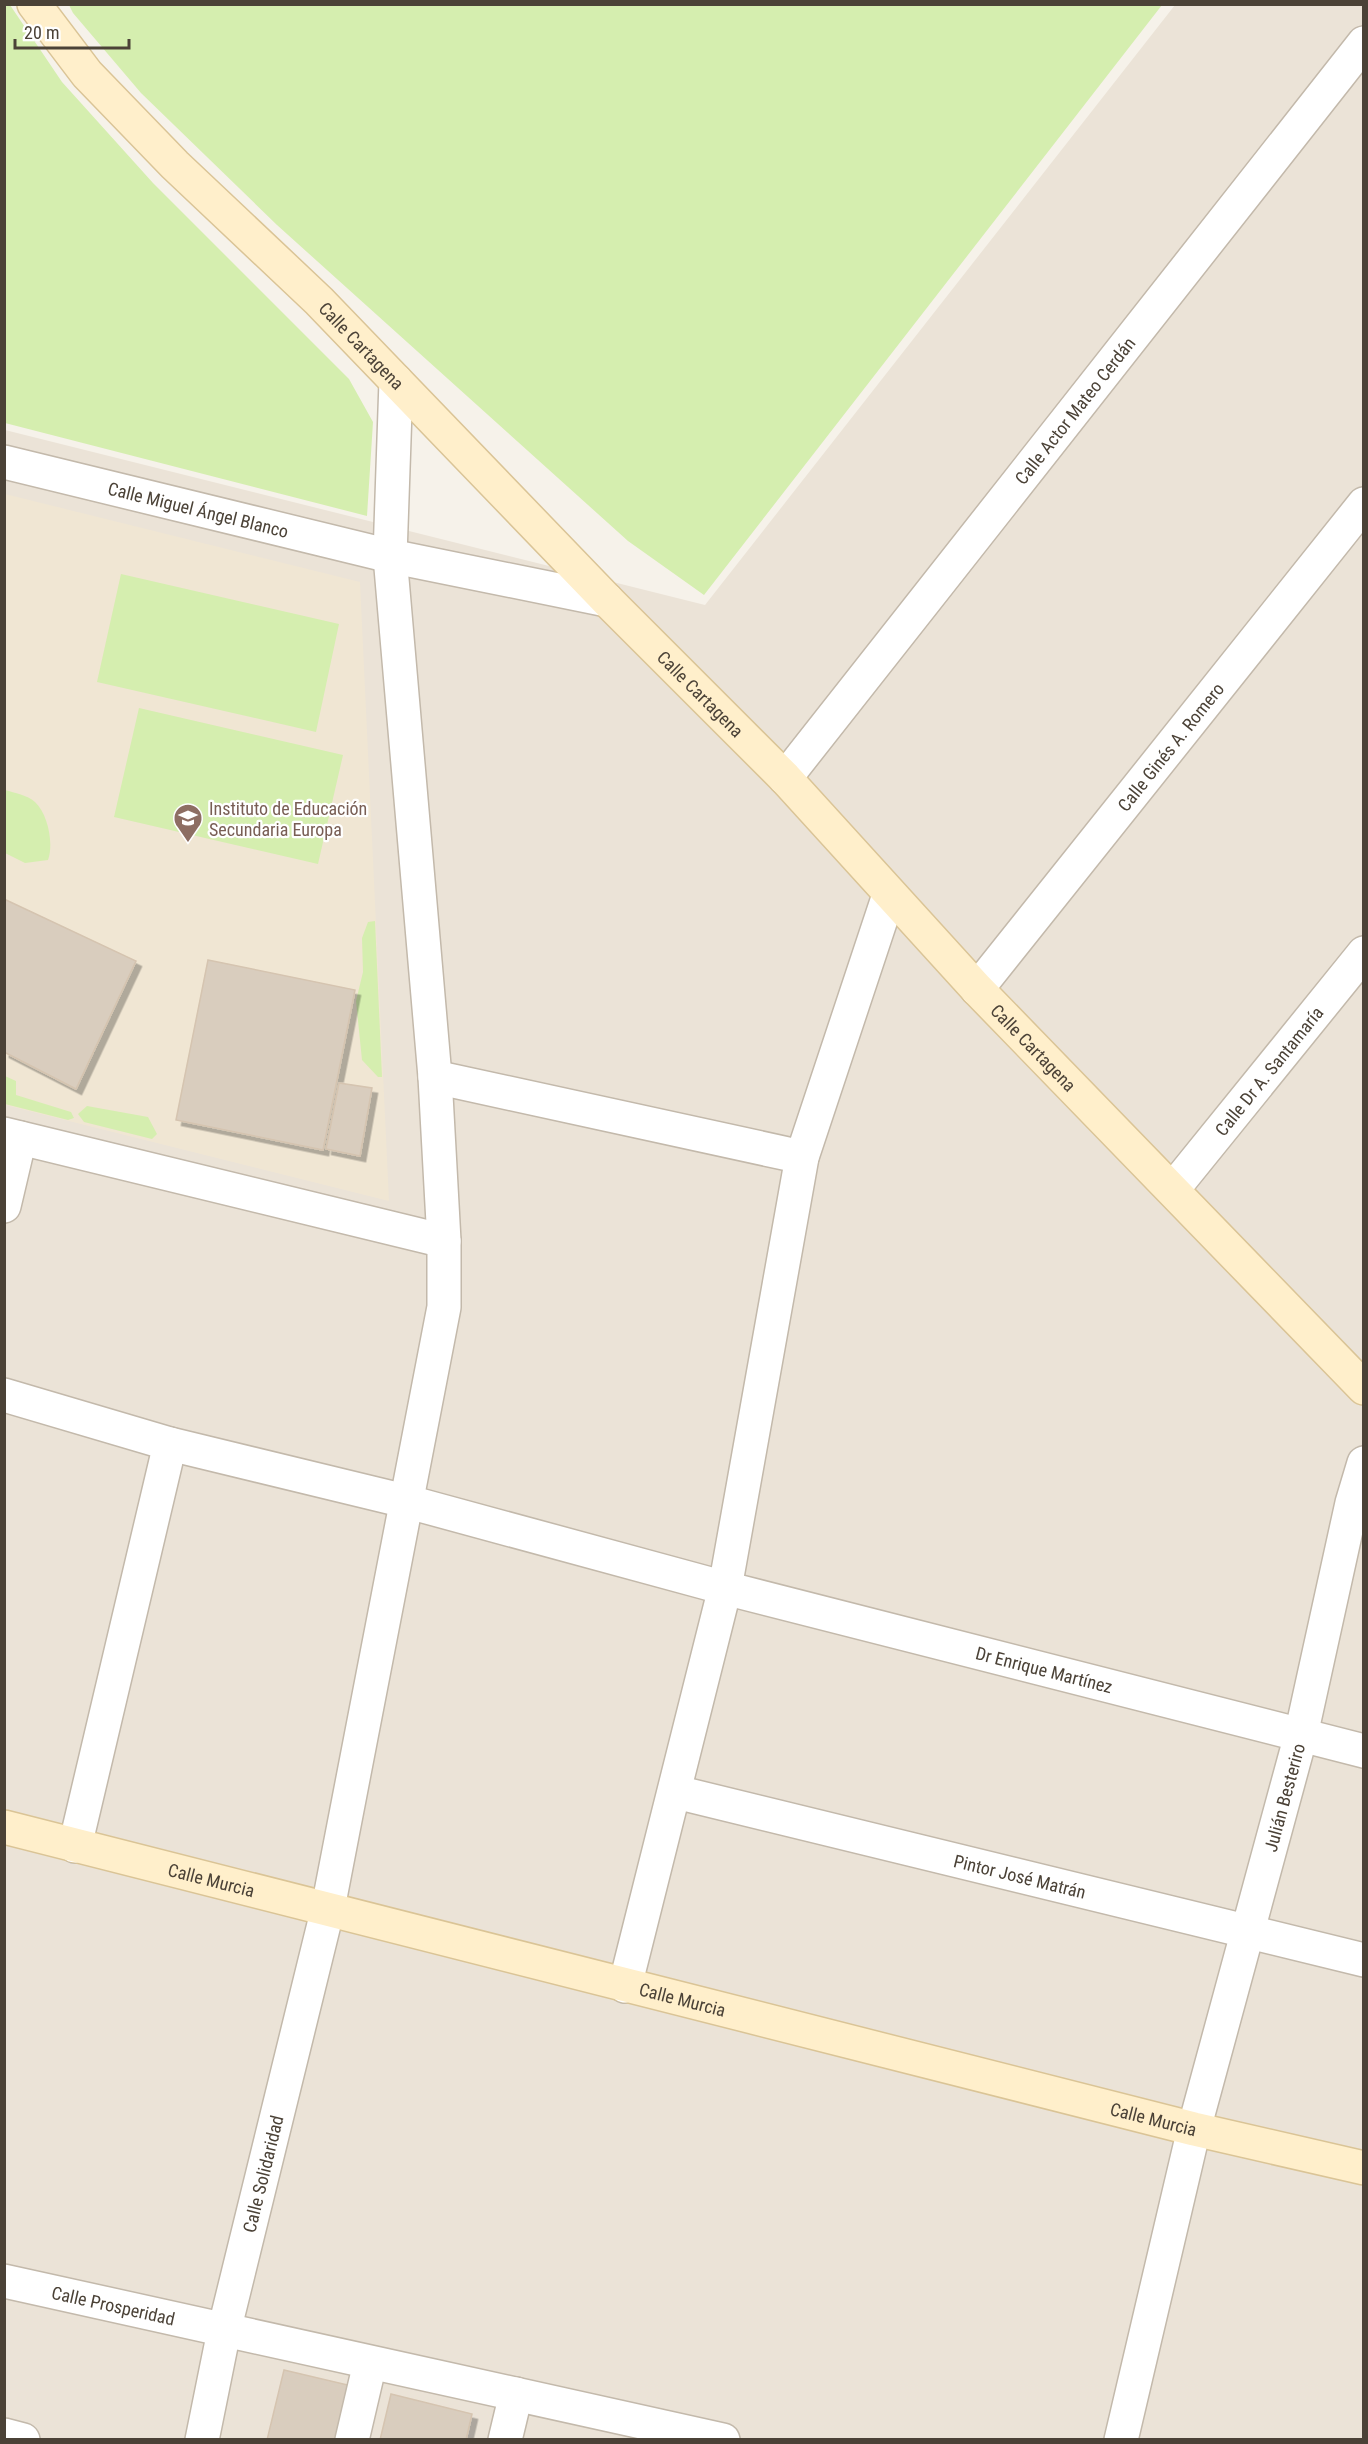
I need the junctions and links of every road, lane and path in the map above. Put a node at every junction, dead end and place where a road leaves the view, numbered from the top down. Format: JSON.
{"nodes":[{"id":1,"x":34,"y":4,"type":"edge"},
{"id":2,"x":1364,"y":44,"type":"edge"},
{"id":3,"x":396,"y":381,"type":"junction"},
{"id":4,"x":4,"y":462,"type":"edge"},
{"id":5,"x":1364,"y":504,"type":"edge"},
{"id":6,"x":390,"y":555,"type":"junction"},
{"id":7,"x":607,"y":600,"type":"junction"},
{"id":8,"x":785,"y":778,"type":"junction"},
{"id":9,"x":889,"y":895,"type":"junction"},
{"id":10,"x":1364,"y":953,"type":"edge"},
{"id":11,"x":977,"y":989,"type":"junction"},
{"id":12,"x":435,"y":1077,"type":"junction"},
{"id":13,"x":13,"y":1136,"type":"edge"},
{"id":14,"x":802,"y":1157,"type":"junction"},
{"id":15,"x":1173,"y":1190,"type":"junction"},
{"id":16,"x":4,"y":1206,"type":"edge"},
{"id":17,"x":444,"y":1241,"type":"junction"},
{"id":18,"x":1364,"y":1388,"type":"edge"},
{"id":19,"x":4,"y":1395,"type":"edge"},
{"id":20,"x":170,"y":1444,"type":"junction"},
{"id":21,"x":1364,"y":1463,"type":"edge"},
{"id":22,"x":405,"y":1501,"type":"junction"},
{"id":23,"x":725,"y":1588,"type":"junction"},
{"id":24,"x":1301,"y":1735,"type":"junction"},
{"id":25,"x":1364,"y":1751,"type":"edge"},
{"id":26,"x":676,"y":1792,"type":"junction"},
{"id":27,"x":4,"y":1827,"type":"edge"},
{"id":28,"x":75,"y":1846,"type":"junction"},
{"id":29,"x":328,"y":1908,"type":"junction"},
{"id":30,"x":1250,"y":1930,"type":"junction"},
{"id":31,"x":1364,"y":1960,"type":"edge"},
{"id":32,"x":625,"y":1986,"type":"junction"},
{"id":33,"x":1194,"y":2129,"type":"junction"},
{"id":34,"x":1364,"y":2168,"type":"edge"},
{"id":35,"x":4,"y":2281,"type":"edge"},
{"id":36,"x":224,"y":2331,"type":"junction"},
{"id":37,"x":370,"y":2363,"type":"junction"},
{"id":38,"x":516,"y":2394,"type":"junction"},
{"id":39,"x":4,"y":2435,"type":"edge"},
{"id":40,"x":24,"y":2439,"type":"edge"},
{"id":41,"x":201,"y":2439,"type":"edge"},
{"id":42,"x":352,"y":2439,"type":"edge"},
{"id":43,"x":505,"y":2439,"type":"edge"},
{"id":44,"x":723,"y":2439,"type":"edge"},
{"id":45,"x":1121,"y":2439,"type":"edge"}],
"edges":[{"from":1,"to":3,"type":"main road","name":"Calle Cartagena"},
{"from":2,"to":8,"type":"street","name":"Calle Actor Mateo Cerdán"},
{"from":3,"to":6,"type":"street","name":"Calle Solidaridad"},
{"from":3,"to":7,"type":"main road","name":"Calle Cartagena"},
{"from":4,"to":6,"type":"street","name":"Calle Miguel Ángel Blanco"},
{"from":5,"to":11,"type":"street","name":"Calle Ginés A. Romero"},
{"from":6,"to":7,"type":"street","name":"Calle Miguel Ángel Blanco"},
{"from":6,"to":12,"type":"street","name":"Calle Solidaridad"},
{"from":7,"to":8,"type":"main road","name":"Calle Cartagena"},
{"from":8,"to":9,"type":"main road","name":"Calle Cartagena"},
{"from":9,"to":11,"type":"main road","name":"Calle Cartagena"},
{"from":9,"to":14,"type":"street"},
{"from":10,"to":15,"type":"street","name":"Calle Dr A. Santamaría"},
{"from":11,"to":15,"type":"main road","name":"Calle Cartagena"},
{"from":12,"to":14,"type":"street"},
{"from":12,"to":17,"type":"street","name":"Calle Solidaridad"},
{"from":13,"to":16,"type":"street"},
{"from":13,"to":17,"type":"street"},
{"from":14,"to":23,"type":"street"},
{"from":15,"to":18,"type":"main road","name":"Calle Cartagena"},
{"from":17,"to":22,"type":"street","name":"Calle Solidaridad"},
{"from":19,"to":20,"type":"street","name":"Dr Enrique Martínez"},
{"from":20,"to":22,"type":"street","name":"Dr Enrique Martínez"},
{"from":20,"to":28,"type":"street"},
{"from":21,"to":24,"type":"street","name":"Julián Besteriro"},
{"from":22,"to":23,"type":"street","name":"Dr Enrique Martínez"},
{"from":22,"to":29,"type":"street","name":"Calle Solidaridad"},
{"from":23,"to":24,"type":"street","name":"Dr Enrique Martínez"},
{"from":23,"to":26,"type":"street"},
{"from":24,"to":25,"type":"street","name":"Dr Enrique Martínez"},
{"from":24,"to":30,"type":"street","name":"Julián Besteriro"},
{"from":26,"to":30,"type":"street","name":"Pintor José Matrán"},
{"from":26,"to":32,"type":"street"},
{"from":27,"to":28,"type":"main road","name":"Calle Murcia"},
{"from":28,"to":29,"type":"main road","name":"Calle Murcia"},
{"from":29,"to":32,"type":"main road","name":"Calle Murcia"},
{"from":29,"to":36,"type":"street","name":"Calle Solidaridad"},
{"from":30,"to":31,"type":"street","name":"Pintor José Matrán"},
{"from":30,"to":33,"type":"street","name":"Julián Besteriro"},
{"from":32,"to":33,"type":"main road","name":"Calle Murcia"},
{"from":33,"to":34,"type":"main road","name":"Calle Murcia"},
{"from":33,"to":45,"type":"street","name":"Julián Besteriro"},
{"from":35,"to":36,"type":"street","name":"Calle Prosperidad"},
{"from":36,"to":37,"type":"street","name":"Calle Prosperidad"},
{"from":36,"to":41,"type":"street","name":"Calle Solidaridad"},
{"from":37,"to":38,"type":"street","name":"Calle Prosperidad"},
{"from":37,"to":42,"type":"street"},
{"from":38,"to":43,"type":"street"},
{"from":38,"to":44,"type":"street","name":"Calle Prosperidad"},
{"from":39,"to":40,"type":"street"}]}
